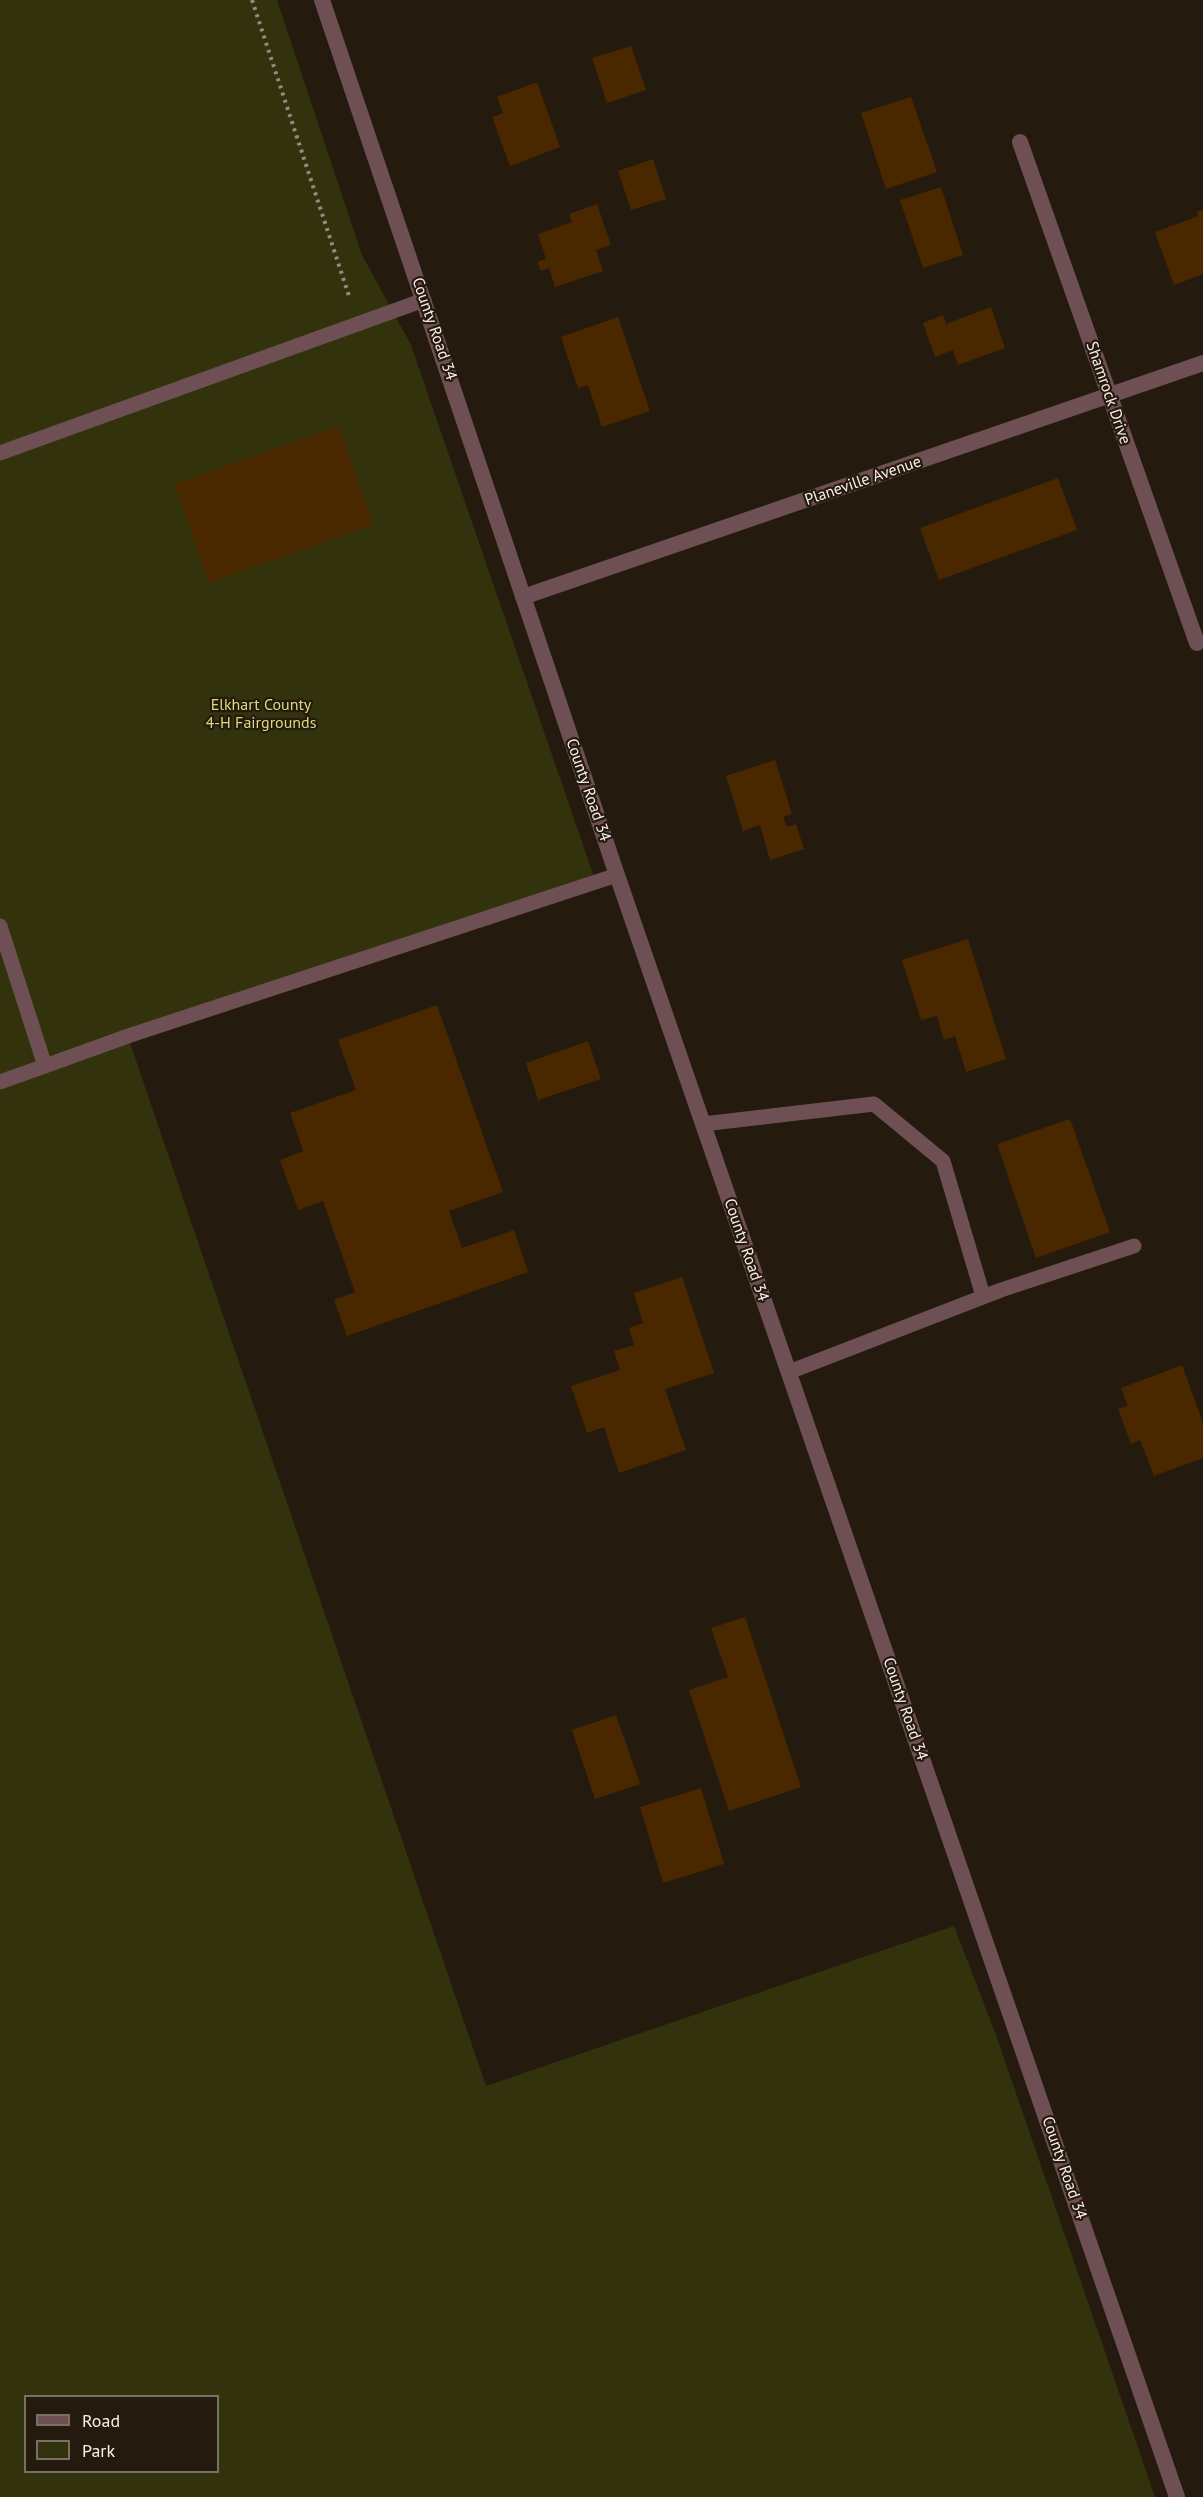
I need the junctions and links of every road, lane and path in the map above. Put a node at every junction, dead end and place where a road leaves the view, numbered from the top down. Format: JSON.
{"nodes":[{"id":1,"x":252,"y":0,"type":"edge"},
{"id":2,"x":322,"y":0,"type":"edge"},
{"id":3,"x":1020,"y":142,"type":"dead end"},
{"id":4,"x":424,"y":300,"type":"junction"},
{"id":5,"x":358,"y":324,"type":"junction"},
{"id":6,"x":1203,"y":363,"type":"edge"},
{"id":7,"x":1109,"y":397,"type":"junction"},
{"id":8,"x":0,"y":453,"type":"edge"},
{"id":9,"x":523,"y":597,"type":"junction"},
{"id":10,"x":1197,"y":644,"type":"dead end"},
{"id":11,"x":617,"y":875,"type":"junction"},
{"id":12,"x":0,"y":926,"type":"edge"},
{"id":13,"x":45,"y":1066,"type":"junction"},
{"id":14,"x":0,"y":1082,"type":"edge"},
{"id":15,"x":703,"y":1124,"type":"junction"},
{"id":16,"x":1134,"y":1246,"type":"dead end"},
{"id":17,"x":983,"y":1296,"type":"junction"},
{"id":18,"x":789,"y":1372,"type":"junction"},
{"id":19,"x":1177,"y":2497,"type":"edge"}],
"edges":[{"from":1,"to":5,"type":"path"},
{"from":2,"to":4,"type":"street","name":"County Road 34"},
{"from":3,"to":7,"type":"street","name":"Shamrock Drive"},
{"from":4,"to":5,"type":"lane"},
{"from":4,"to":9,"type":"street","name":"County Road 34"},
{"from":5,"to":8,"type":"lane"},
{"from":6,"to":7,"type":"street","name":"Planeville Avenue"},
{"from":7,"to":9,"type":"street","name":"Planeville Avenue"},
{"from":7,"to":10,"type":"street","name":"Shamrock Drive"},
{"from":9,"to":11,"type":"street","name":"County Road 34"},
{"from":11,"to":13,"type":"lane"},
{"from":11,"to":15,"type":"street","name":"County Road 34"},
{"from":12,"to":13,"type":"lane"},
{"from":13,"to":14,"type":"lane"},
{"from":15,"to":17,"type":"lane"},
{"from":15,"to":18,"type":"street","name":"County Road 34"},
{"from":16,"to":17,"type":"lane"},
{"from":17,"to":18,"type":"lane"},
{"from":18,"to":19,"type":"street","name":"County Road 34"}]}
